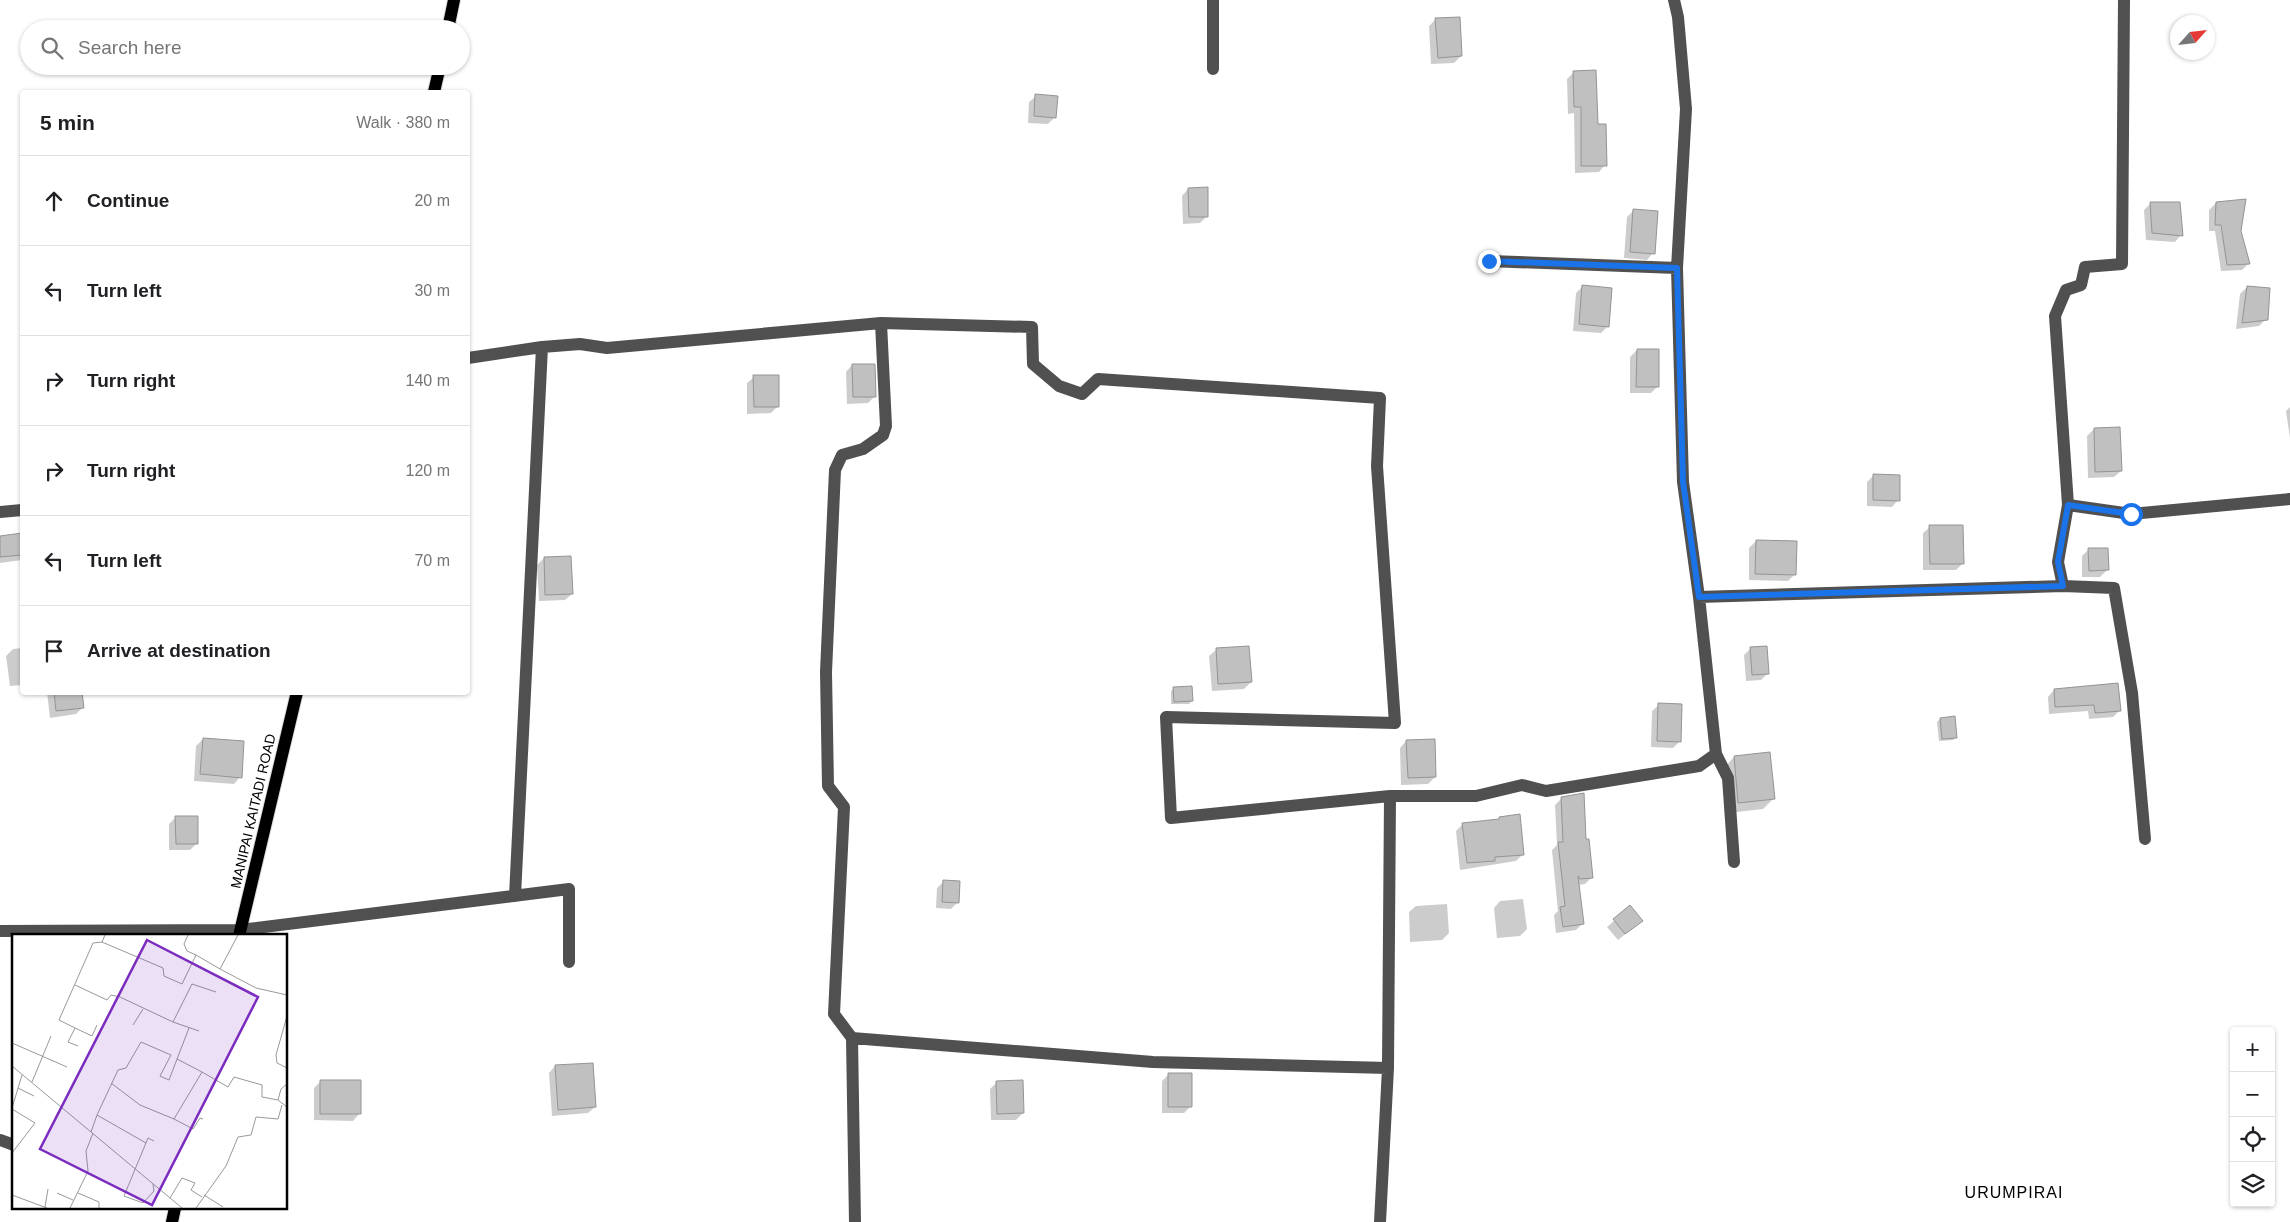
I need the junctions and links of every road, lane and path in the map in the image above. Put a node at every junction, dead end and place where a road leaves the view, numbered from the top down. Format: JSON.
{"nodes":[{"id":1,"x":454,"y":0,"type":"edge"},
{"id":2,"x":1213,"y":0,"type":"edge"},
{"id":3,"x":1674,"y":0,"type":"edge"},
{"id":4,"x":2124,"y":0,"type":"edge"},
{"id":5,"x":450,"y":20,"type":"edge"},
{"id":6,"x":1213,"y":69,"type":"dead end"},
{"id":7,"x":438,"y":75,"type":"edge"},
{"id":8,"x":434,"y":90,"type":"edge"},
{"id":9,"x":1489,"y":261,"type":"dead end"},
{"id":10,"x":1677,"y":268,"type":"junction"},
{"id":11,"x":881,"y":323,"type":"junction"},
{"id":12,"x":542,"y":347,"type":"junction"},
{"id":13,"x":470,"y":358,"type":"edge"},
{"id":14,"x":2290,"y":499,"type":"edge"},
{"id":15,"x":2068,"y":505,"type":"junction"},
{"id":16,"x":20,"y":510,"type":"edge"},
{"id":17,"x":0,"y":512,"type":"edge"},
{"id":18,"x":2063,"y":586,"type":"junction"},
{"id":19,"x":1699,"y":597,"type":"junction"},
{"id":20,"x":295,"y":695,"type":"edge"},
{"id":21,"x":1716,"y":754,"type":"junction"},
{"id":22,"x":1390,"y":796,"type":"junction"},
{"id":23,"x":2145,"y":839,"type":"dead end"},
{"id":24,"x":1734,"y":862,"type":"dead end"},
{"id":25,"x":515,"y":896,"type":"junction"},
{"id":26,"x":0,"y":931,"type":"edge"},
{"id":27,"x":239,"y":933,"type":"edge"},
{"id":28,"x":569,"y":962,"type":"dead end"},
{"id":29,"x":852,"y":1038,"type":"junction"},
{"id":30,"x":1388,"y":1068,"type":"junction"},
{"id":31,"x":0,"y":1140,"type":"edge"},
{"id":32,"x":12,"y":1144,"type":"edge"},
{"id":33,"x":855,"y":1222,"type":"edge"},
{"id":34,"x":1380,"y":1222,"type":"edge"}],
"edges":[{"from":1,"to":5,"type":"main road"},
{"from":2,"to":6,"type":"street"},
{"from":3,"to":10,"type":"street"},
{"from":4,"to":15,"type":"street"},
{"from":7,"to":8,"type":"main road"},
{"from":9,"to":10,"type":"street"},
{"from":10,"to":19,"type":"street"},
{"from":11,"to":12,"type":"street"},
{"from":11,"to":22,"type":"street"},
{"from":11,"to":29,"type":"street"},
{"from":12,"to":13,"type":"street"},
{"from":12,"to":25,"type":"street"},
{"from":14,"to":15,"type":"street"},
{"from":15,"to":18,"type":"street"},
{"from":16,"to":17,"type":"street"},
{"from":18,"to":19,"type":"street"},
{"from":18,"to":23,"type":"street"},
{"from":19,"to":21,"type":"street"},
{"from":20,"to":27,"type":"main road","name":"MANIPAI KAITADI ROAD"},
{"from":21,"to":22,"type":"street"},
{"from":21,"to":24,"type":"street"},
{"from":22,"to":30,"type":"street"},
{"from":25,"to":27,"type":"street"},
{"from":25,"to":28,"type":"street"},
{"from":26,"to":27,"type":"street"},
{"from":29,"to":30,"type":"street"},
{"from":29,"to":33,"type":"street"},
{"from":30,"to":34,"type":"street"},
{"from":31,"to":32,"type":"street"}]}
